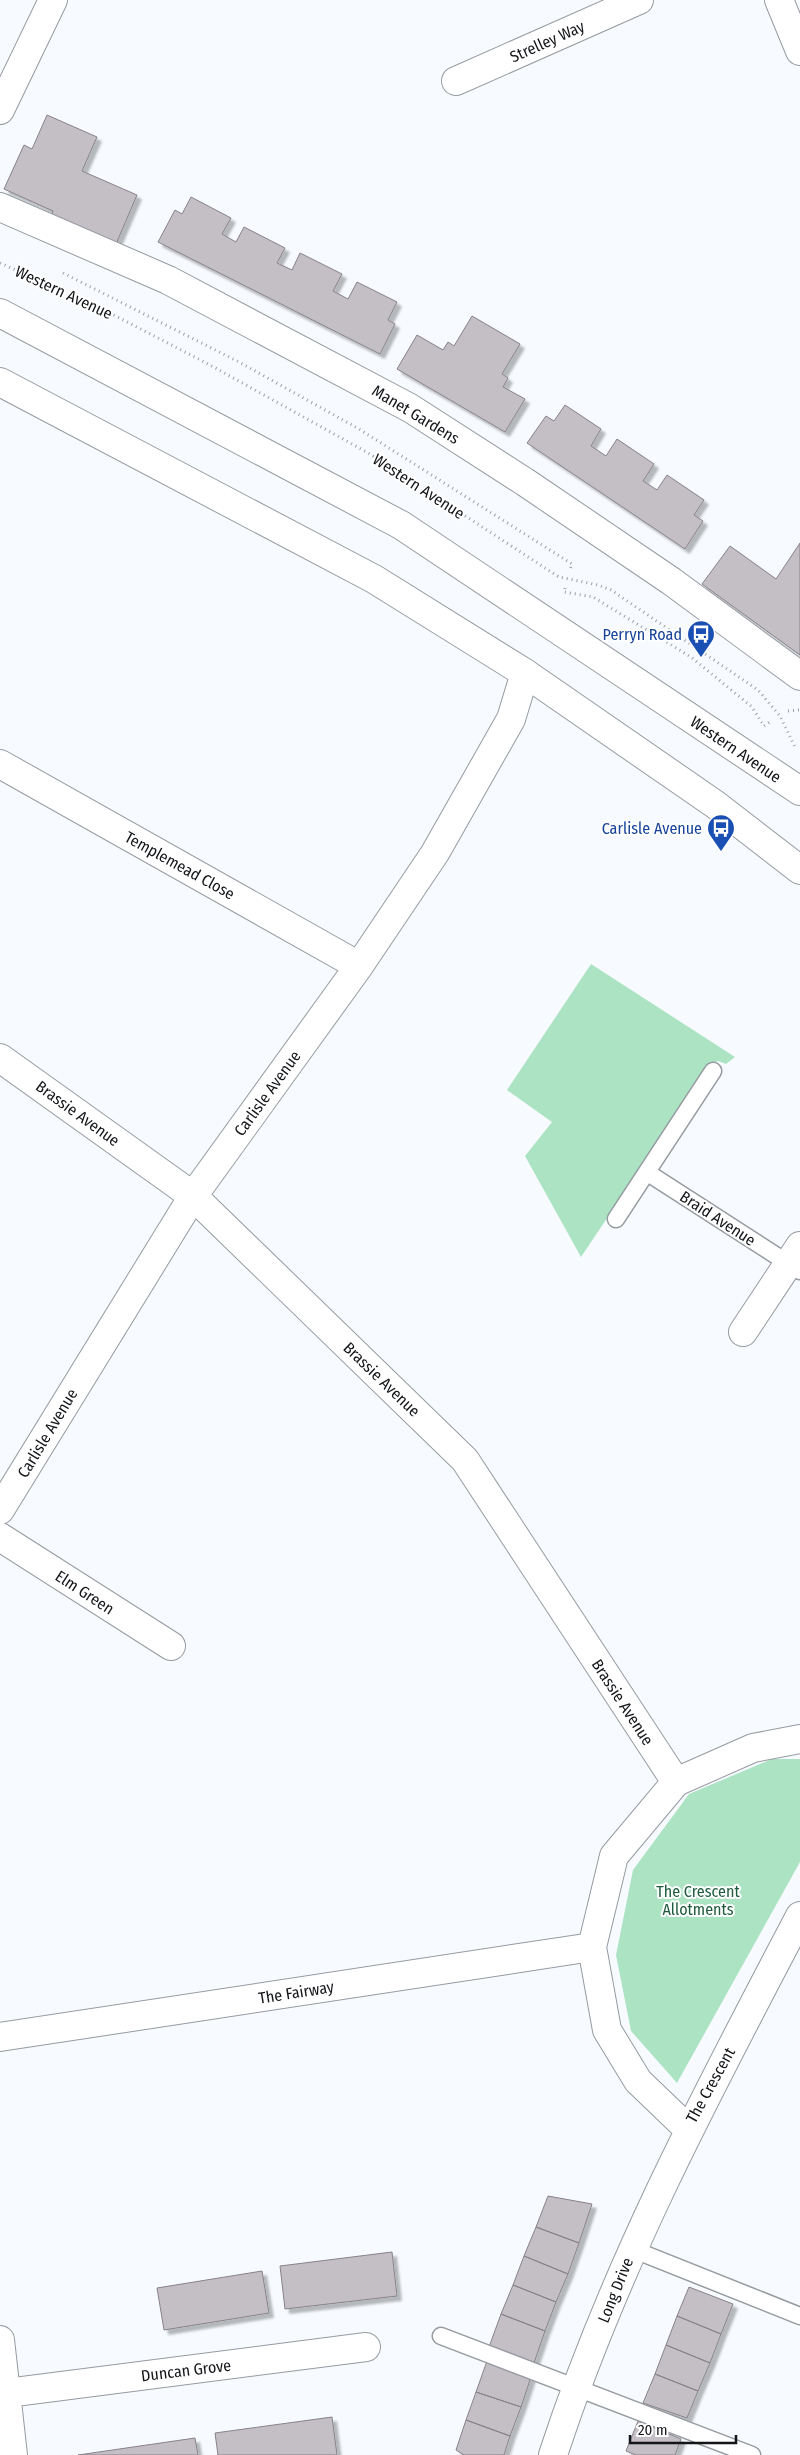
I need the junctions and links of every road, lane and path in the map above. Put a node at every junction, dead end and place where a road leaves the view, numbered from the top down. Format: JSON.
{"nodes":[{"id":1,"x":53,"y":0,"type":"edge"},
{"id":2,"x":638,"y":0,"type":"edge"},
{"id":3,"x":779,"y":0,"type":"edge"},
{"id":4,"x":800,"y":51,"type":"edge"},
{"id":5,"x":456,"y":81,"type":"dead end"},
{"id":6,"x":0,"y":110,"type":"edge"},
{"id":7,"x":0,"y":207,"type":"edge"},
{"id":8,"x":0,"y":263,"type":"edge"},
{"id":9,"x":62,"y":272,"type":"dead end"},
{"id":10,"x":0,"y":312,"type":"edge"},
{"id":11,"x":0,"y":382,"type":"edge"},
{"id":12,"x":570,"y":570,"type":"dead end"},
{"id":13,"x":565,"y":588,"type":"dead end"},
{"id":14,"x":525,"y":673,"type":"junction"},
{"id":15,"x":800,"y":676,"type":"edge"},
{"id":16,"x":800,"y":710,"type":"edge"},
{"id":17,"x":788,"y":711,"type":"dead end"},
{"id":18,"x":771,"y":721,"type":"dead end"},
{"id":19,"x":797,"y":751,"type":"dead end"},
{"id":20,"x":0,"y":764,"type":"edge"},
{"id":21,"x":800,"y":791,"type":"edge"},
{"id":22,"x":800,"y":870,"type":"edge"},
{"id":23,"x":359,"y":966,"type":"junction"},
{"id":24,"x":0,"y":1058,"type":"edge"},
{"id":25,"x":713,"y":1071,"type":"dead end"},
{"id":26,"x":648,"y":1173,"type":"junction"},
{"id":27,"x":193,"y":1196,"type":"junction"},
{"id":28,"x":616,"y":1219,"type":"dead end"},
{"id":29,"x":796,"y":1260,"type":"edge"},
{"id":30,"x":743,"y":1332,"type":"dead end"},
{"id":31,"x":0,"y":1510,"type":"edge"},
{"id":32,"x":0,"y":1537,"type":"edge"},
{"id":33,"x":171,"y":1646,"type":"dead end"},
{"id":34,"x":800,"y":1739,"type":"edge"},
{"id":35,"x":676,"y":1782,"type":"junction"},
{"id":36,"x":800,"y":1916,"type":"edge"},
{"id":37,"x":592,"y":1947,"type":"junction"},
{"id":38,"x":0,"y":2038,"type":"edge"},
{"id":39,"x":688,"y":2129,"type":"junction"},
{"id":40,"x":632,"y":2249,"type":"junction"},
{"id":41,"x":800,"y":2316,"type":"edge"},
{"id":42,"x":441,"y":2336,"type":"dead end"},
{"id":43,"x":0,"y":2340,"type":"edge"},
{"id":44,"x":366,"y":2347,"type":"dead end"},
{"id":45,"x":575,"y":2387,"type":"junction"},
{"id":46,"x":6,"y":2393,"type":"junction"},
{"id":47,"x":13,"y":2455,"type":"edge"},
{"id":48,"x":553,"y":2455,"type":"edge"},
{"id":49,"x":752,"y":2455,"type":"edge"}],
"edges":[{"from":1,"to":6,"type":"main road"},
{"from":2,"to":5,"type":"main road","name":"Strelley Way"},
{"from":3,"to":4,"type":"main road"},
{"from":7,"to":15,"type":"main road","name":"Manet Gardens"},
{"from":8,"to":19,"type":"path","name":"Western Avenue"},
{"from":9,"to":12,"type":"path"},
{"from":10,"to":21,"type":"main road","name":"Western Avenue"},
{"from":11,"to":14,"type":"main road"},
{"from":13,"to":18,"type":"path"},
{"from":14,"to":22,"type":"main road"},
{"from":14,"to":23,"type":"main road","name":"Carlisle Avenue"},
{"from":16,"to":17,"type":"path"},
{"from":20,"to":23,"type":"main road","name":"Templemead Close"},
{"from":23,"to":27,"type":"main road","name":"Carlisle Avenue"},
{"from":24,"to":27,"type":"main road","name":"Brassie Avenue"},
{"from":25,"to":26,"type":"lane"},
{"from":26,"to":28,"type":"lane"},
{"from":26,"to":29,"type":"lane","name":"Braid Avenue"},
{"from":27,"to":31,"type":"main road","name":"Carlisle Avenue"},
{"from":27,"to":35,"type":"main road","name":"Brassie Avenue"},
{"from":29,"to":30,"type":"main road","name":"Braid Avenue"},
{"from":32,"to":33,"type":"main road","name":"Elm Green"},
{"from":34,"to":35,"type":"main road","name":"The Crescent"},
{"from":35,"to":37,"type":"main road","name":"The Crescent"},
{"from":36,"to":39,"type":"main road","name":"The Crescent"},
{"from":37,"to":38,"type":"main road","name":"The Fairway"},
{"from":37,"to":39,"type":"main road","name":"The Crescent"},
{"from":39,"to":40,"type":"main road","name":"Long Drive"},
{"from":40,"to":41,"type":"lane"},
{"from":40,"to":45,"type":"main road","name":"Long Drive"},
{"from":42,"to":45,"type":"lane"},
{"from":43,"to":46,"type":"main road"},
{"from":44,"to":46,"type":"main road","name":"Duncan Grove"},
{"from":45,"to":48,"type":"main road","name":"Long Drive"},
{"from":45,"to":49,"type":"lane"},
{"from":46,"to":47,"type":"main road"}]}
